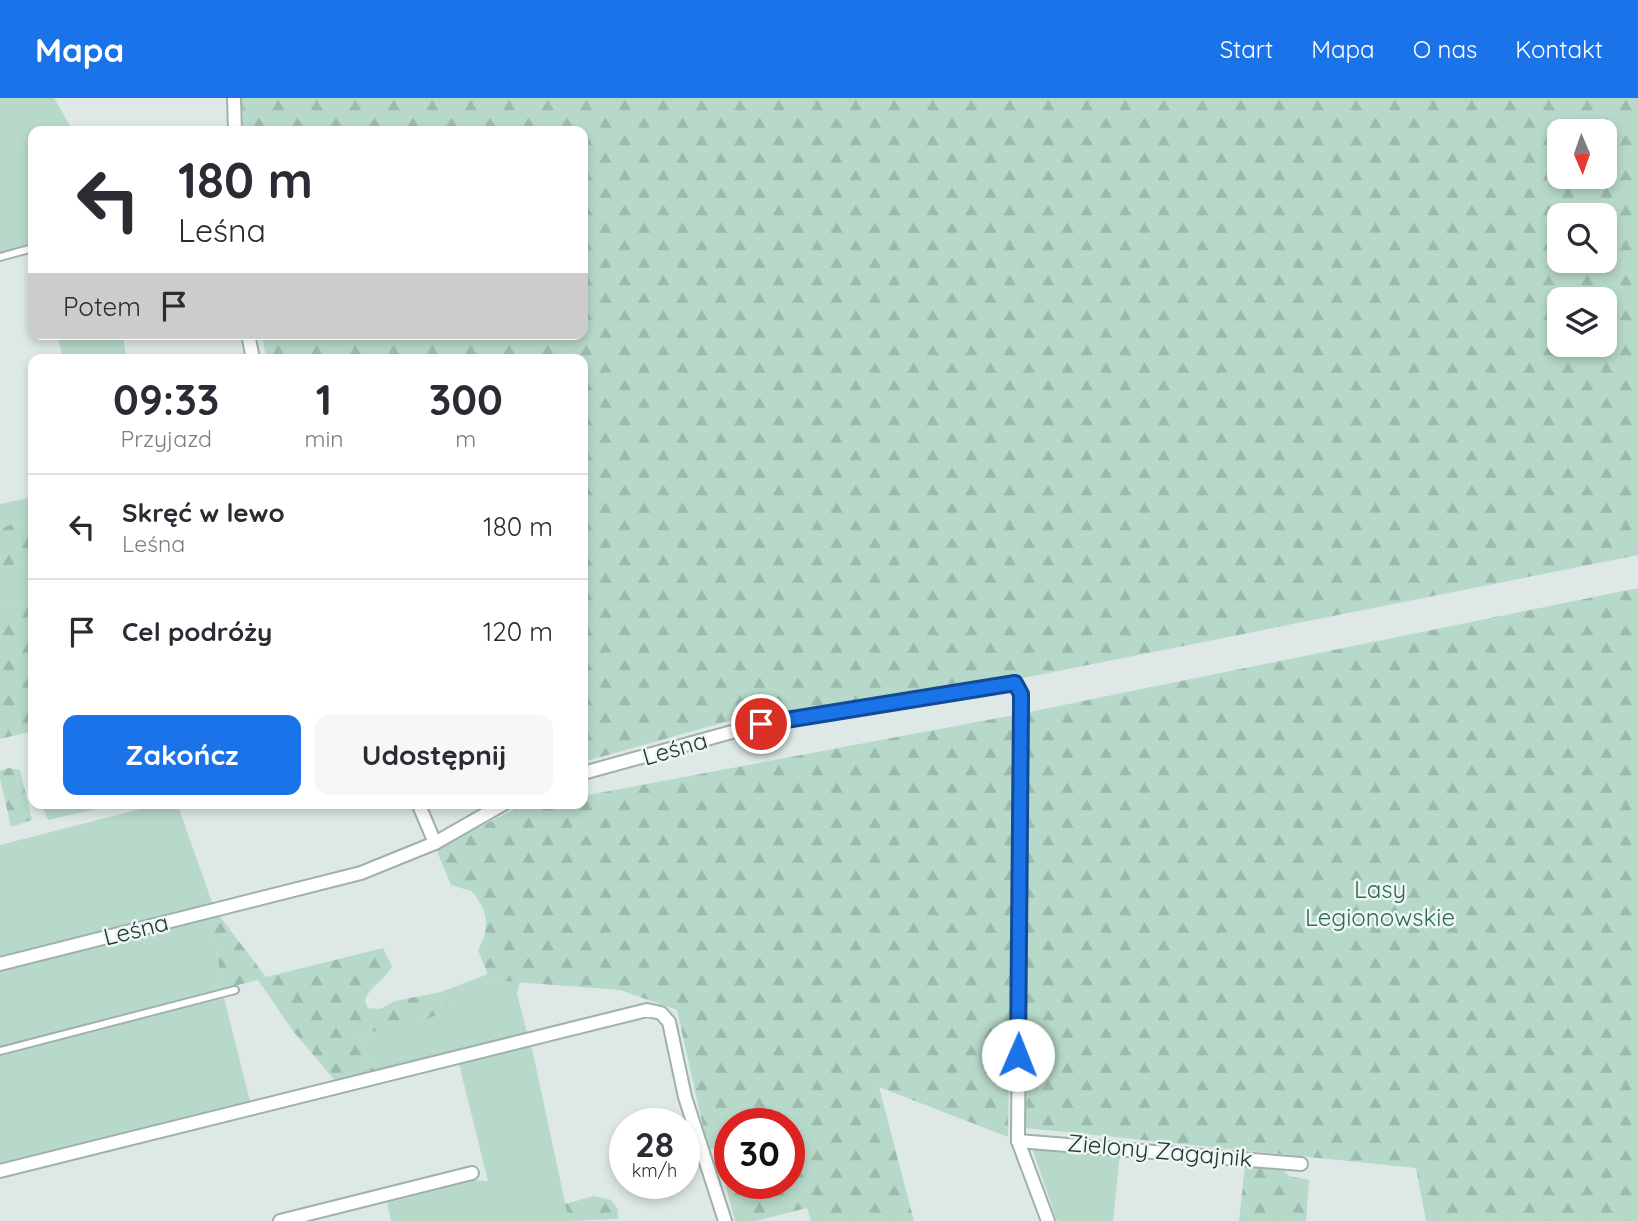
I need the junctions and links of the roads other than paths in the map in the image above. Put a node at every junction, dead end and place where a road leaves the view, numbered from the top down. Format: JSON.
{"nodes":[{"id":1,"x":234,"y":98,"type":"edge"},
{"id":2,"x":235,"y":126,"type":"edge"},
{"id":3,"x":28,"y":249,"type":"edge"},
{"id":4,"x":0,"y":257,"type":"edge"},
{"id":5,"x":588,"y":772,"type":"edge"},
{"id":6,"x":421,"y":809,"type":"edge"},
{"id":7,"x":494,"y":809,"type":"edge"},
{"id":8,"x":435,"y":843,"type":"junction"},
{"id":9,"x":0,"y":964,"type":"edge"},
{"id":10,"x":236,"y":990,"type":"dead end"},
{"id":11,"x":0,"y":1051,"type":"edge"},
{"id":12,"x":1018,"y":1140,"type":"junction"},
{"id":13,"x":1301,"y":1164,"type":"dead end"},
{"id":14,"x":0,"y":1171,"type":"edge"},
{"id":15,"x":472,"y":1173,"type":"dead end"},
{"id":16,"x":279,"y":1221,"type":"edge"},
{"id":17,"x":725,"y":1221,"type":"edge"},
{"id":18,"x":1048,"y":1221,"type":"edge"}],
"edges":[{"from":1,"to":2,"type":"street"},
{"from":3,"to":4,"type":"lane"},
{"from":5,"to":12,"type":"street","name":"Leśna"},
{"from":6,"to":8,"type":"street"},
{"from":7,"to":8,"type":"street","name":"Leśna"},
{"from":8,"to":9,"type":"street","name":"Leśna"},
{"from":10,"to":11,"type":"lane"},
{"from":12,"to":13,"type":"street","name":"Zielony Zagajnik"},
{"from":12,"to":18,"type":"street","name":"Leśna"},
{"from":14,"to":17,"type":"street"},
{"from":15,"to":16,"type":"street"}]}
